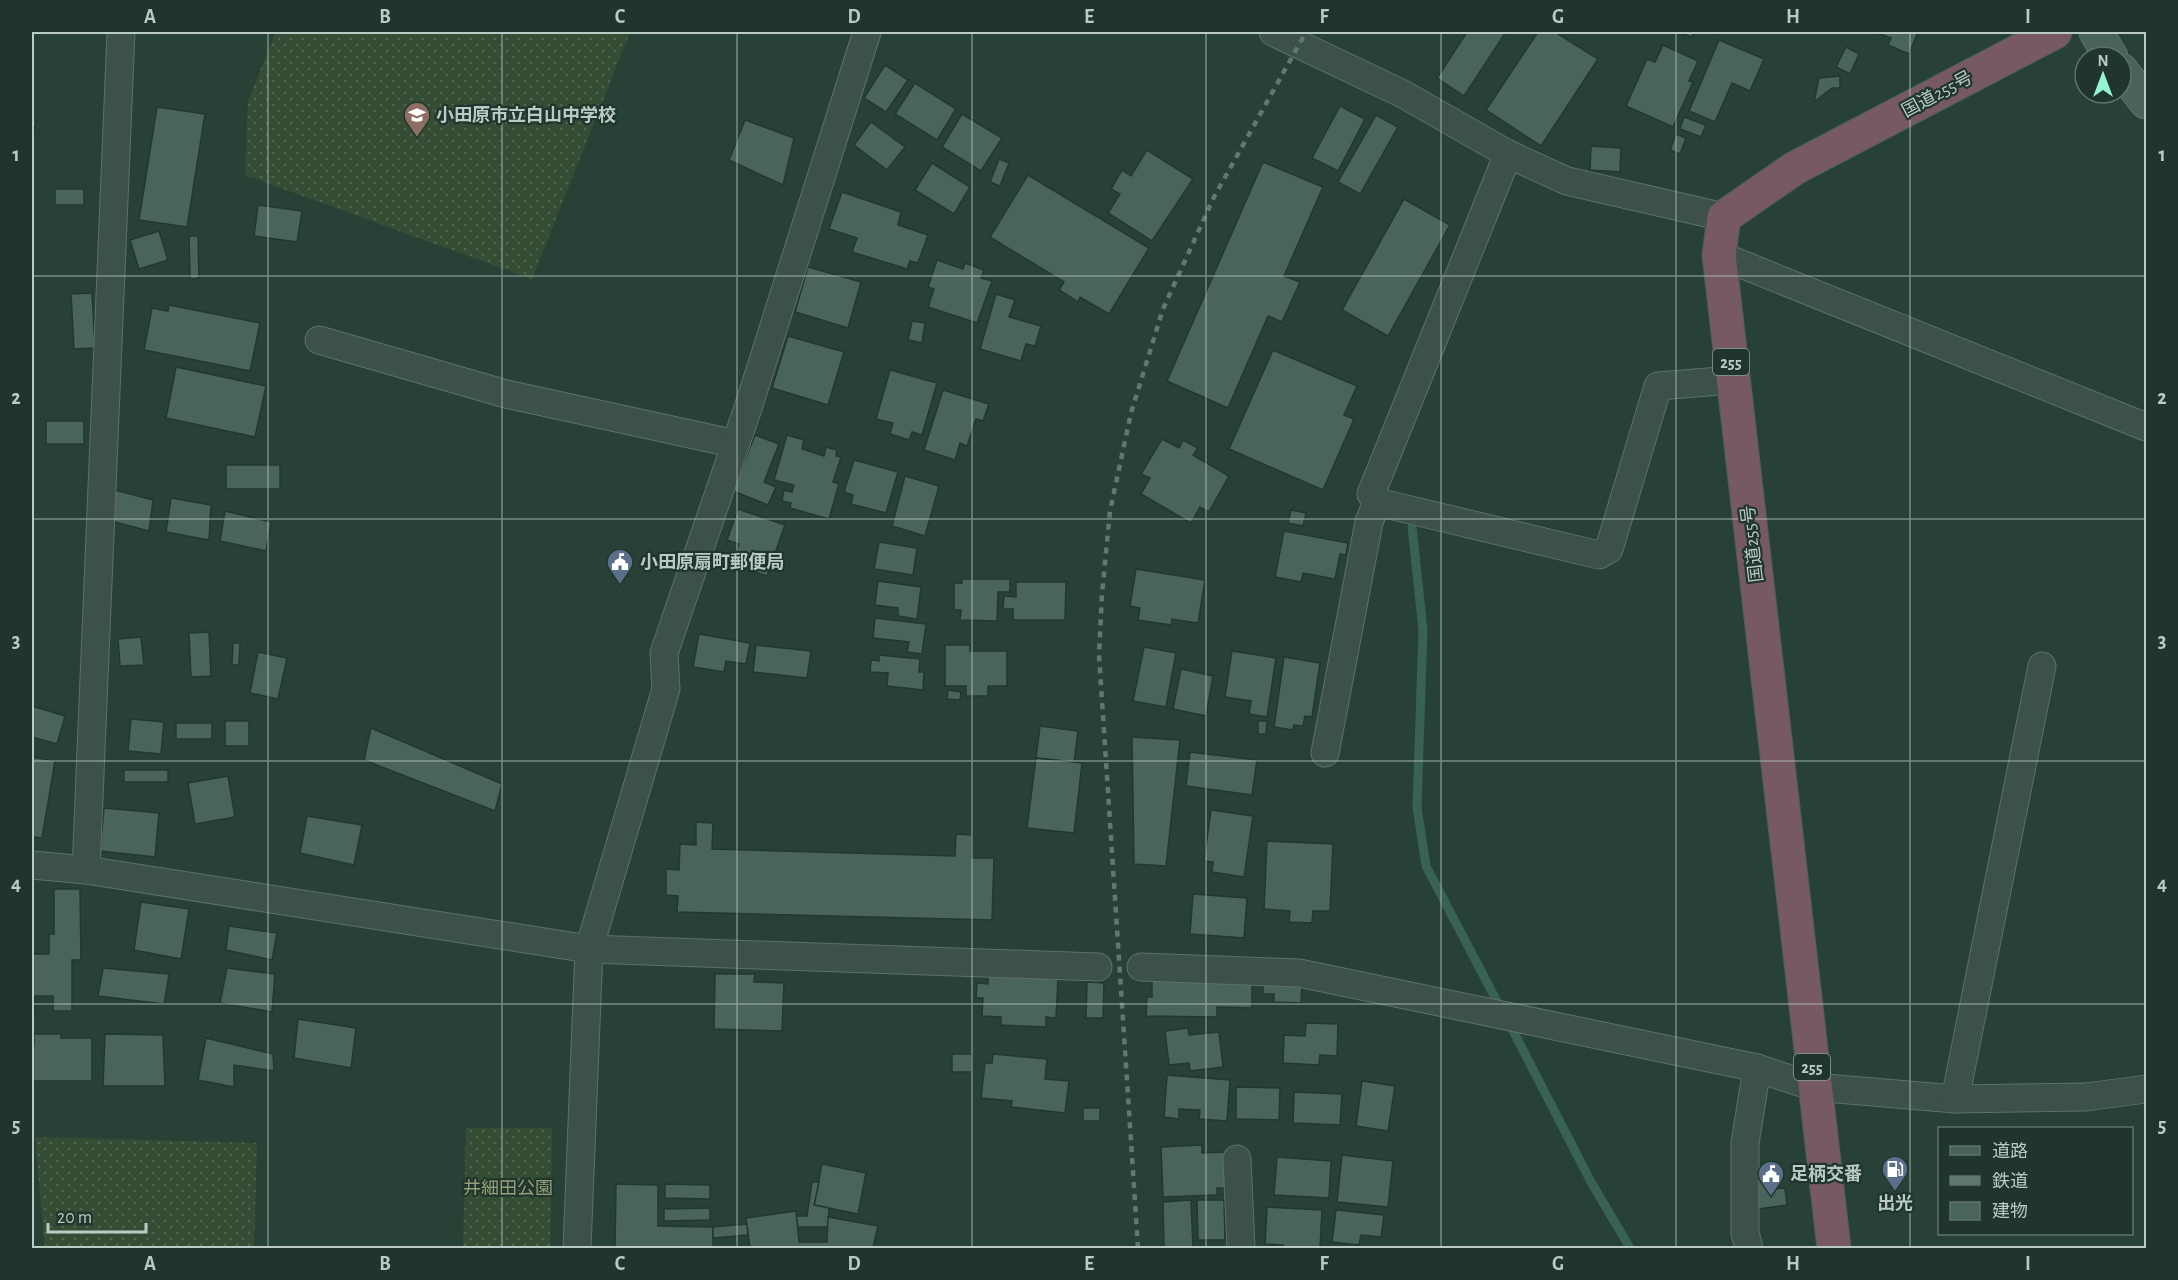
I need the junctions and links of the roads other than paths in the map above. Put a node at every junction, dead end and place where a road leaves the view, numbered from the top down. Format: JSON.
{"nodes":[{"id":1,"x":121,"y":32,"type":"edge"},
{"id":2,"x":867,"y":32,"type":"edge"},
{"id":3,"x":1273,"y":32,"type":"edge"},
{"id":4,"x":2055,"y":32,"type":"edge"},
{"id":5,"x":2096,"y":32,"type":"edge"},
{"id":6,"x":2104,"y":45,"type":"edge"},
{"id":7,"x":2133,"y":85,"type":"edge"},
{"id":8,"x":2146,"y":102,"type":"edge"},
{"id":9,"x":1508,"y":154,"type":"junction"},
{"id":10,"x":1724,"y":217,"type":"junction"},
{"id":11,"x":1719,"y":255,"type":"junction"},
{"id":12,"x":319,"y":340,"type":"dead end"},
{"id":13,"x":1733,"y":380,"type":"junction"},
{"id":14,"x":2146,"y":427,"type":"edge"},
{"id":15,"x":736,"y":444,"type":"junction"},
{"id":16,"x":1377,"y":502,"type":"junction"},
{"id":17,"x":2042,"y":666,"type":"dead end"},
{"id":18,"x":1325,"y":753,"type":"dead end"},
{"id":19,"x":32,"y":865,"type":"edge"},
{"id":20,"x":86,"y":870,"type":"junction"},
{"id":21,"x":589,"y":949,"type":"junction"},
{"id":22,"x":1098,"y":967,"type":"dead end"},
{"id":23,"x":1141,"y":967,"type":"dead end"},
{"id":24,"x":1757,"y":1068,"type":"junction"},
{"id":25,"x":1814,"y":1087,"type":"junction"},
{"id":26,"x":2146,"y":1089,"type":"edge"},
{"id":27,"x":1955,"y":1099,"type":"junction"},
{"id":28,"x":1237,"y":1160,"type":"dead end"},
{"id":29,"x":578,"y":1248,"type":"edge"},
{"id":30,"x":1241,"y":1248,"type":"edge"},
{"id":31,"x":1749,"y":1248,"type":"edge"},
{"id":32,"x":1834,"y":1248,"type":"edge"}],
"edges":[{"from":1,"to":20,"type":"street"},
{"from":2,"to":15,"type":"street"},
{"from":3,"to":9,"type":"street"},
{"from":4,"to":10,"type":"highway","name":"国道255号"},
{"from":5,"to":6,"type":"main road"},
{"from":7,"to":8,"type":"main road"},
{"from":9,"to":10,"type":"street"},
{"from":9,"to":16,"type":"street"},
{"from":10,"to":11,"type":"highway","name":"国道255号","number":"255"},
{"from":11,"to":13,"type":"highway","name":"国道255号","number":"255"},
{"from":11,"to":14,"type":"street"},
{"from":12,"to":15,"type":"street"},
{"from":13,"to":16,"type":"street"},
{"from":13,"to":25,"type":"highway","name":"国道255号","number":"255"},
{"from":15,"to":21,"type":"street"},
{"from":16,"to":18,"type":"street"},
{"from":17,"to":27,"type":"street"},
{"from":19,"to":20,"type":"street"},
{"from":20,"to":21,"type":"street"},
{"from":21,"to":22,"type":"street"},
{"from":21,"to":29,"type":"street"},
{"from":23,"to":24,"type":"street"},
{"from":24,"to":25,"type":"street"},
{"from":24,"to":31,"type":"street"},
{"from":25,"to":27,"type":"street"},
{"from":25,"to":32,"type":"highway","name":"国道255号","number":"255"},
{"from":26,"to":27,"type":"street"},
{"from":28,"to":30,"type":"street"}]}
